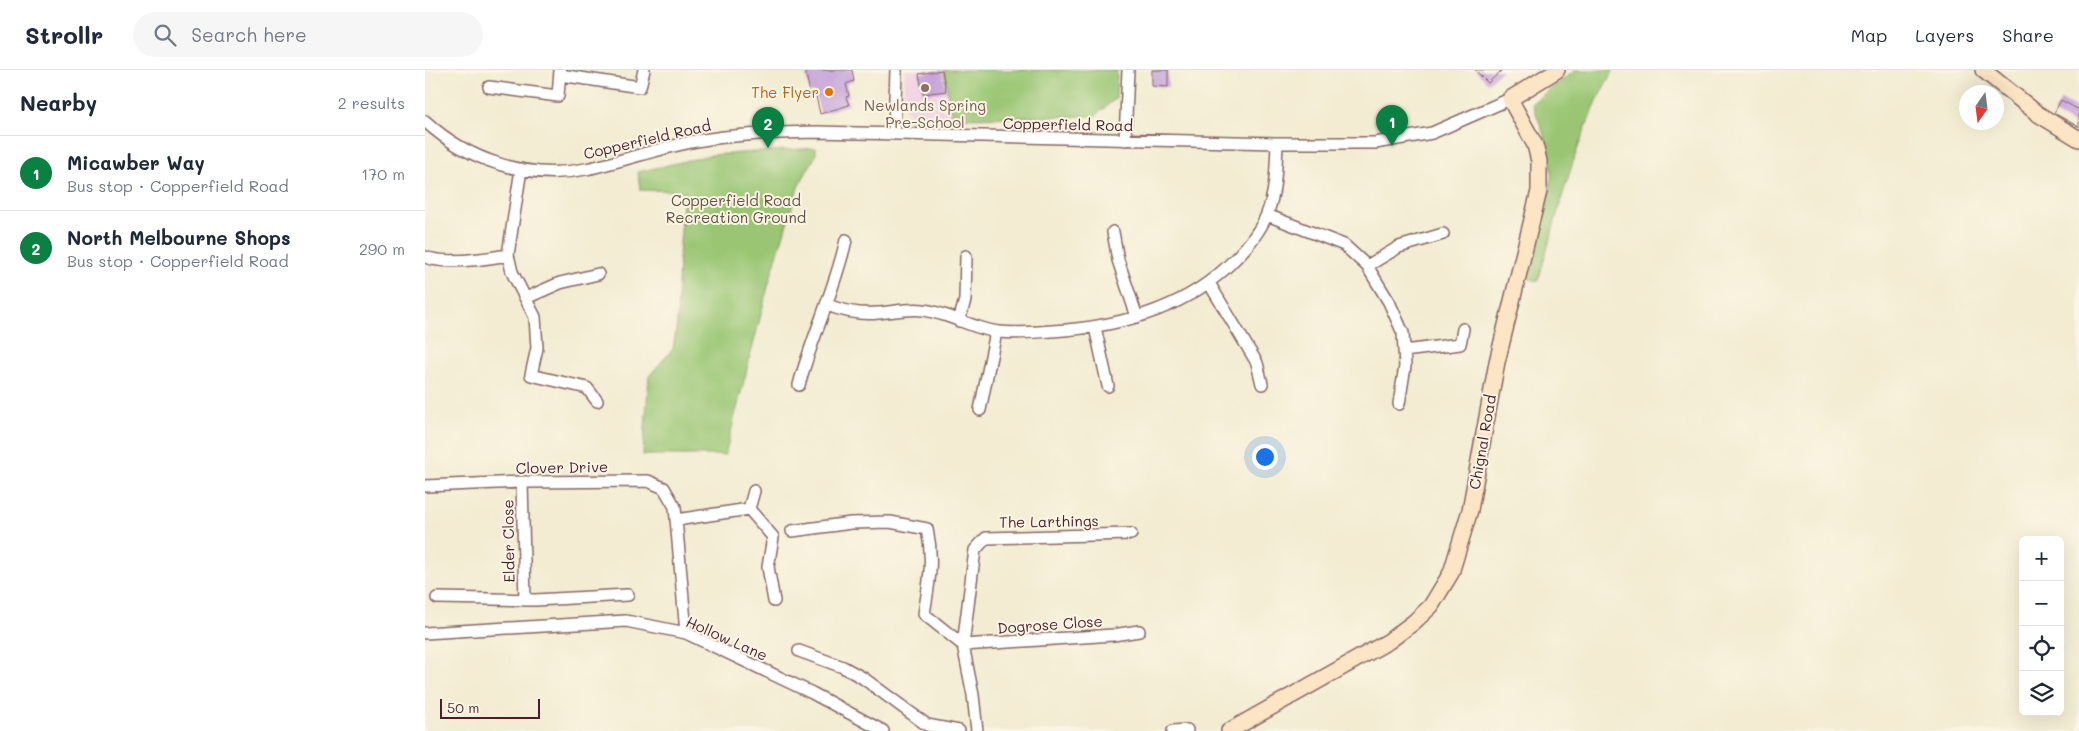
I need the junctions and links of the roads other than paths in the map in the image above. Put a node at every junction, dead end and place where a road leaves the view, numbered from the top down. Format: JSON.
{"nodes":[{"id":1,"x":644,"y":70,"type":"edge"},
{"id":2,"x":896,"y":70,"type":"edge"},
{"id":3,"x":1128,"y":70,"type":"edge"},
{"id":4,"x":1557,"y":70,"type":"edge"},
{"id":5,"x":1983,"y":70,"type":"edge"},
{"id":6,"x":560,"y":72,"type":"edge"},
{"id":7,"x":489,"y":87,"type":"dead end"},
{"id":8,"x":1510,"y":99,"type":"junction"},
{"id":9,"x":425,"y":121,"type":"edge"},
{"id":10,"x":894,"y":134,"type":"junction"},
{"id":11,"x":2079,"y":139,"type":"edge"},
{"id":12,"x":1125,"y":140,"type":"junction"},
{"id":13,"x":1277,"y":143,"type":"junction"},
{"id":14,"x":521,"y":169,"type":"junction"},
{"id":15,"x":1267,"y":215,"type":"junction"},
{"id":16,"x":1113,"y":232,"type":"dead end"},
{"id":17,"x":1443,"y":234,"type":"dead end"},
{"id":18,"x":846,"y":240,"type":"dead end"},
{"id":19,"x":508,"y":255,"type":"junction"},
{"id":20,"x":966,"y":256,"type":"dead end"},
{"id":21,"x":425,"y":257,"type":"edge"},
{"id":22,"x":1367,"y":266,"type":"junction"},
{"id":23,"x":598,"y":274,"type":"dead end"},
{"id":24,"x":1209,"y":283,"type":"junction"},
{"id":25,"x":526,"y":298,"type":"junction"},
{"id":26,"x":827,"y":304,"type":"junction"},
{"id":27,"x":1137,"y":317,"type":"junction"},
{"id":28,"x":959,"y":321,"type":"junction"},
{"id":29,"x":1095,"y":328,"type":"junction"},
{"id":30,"x":1463,"y":329,"type":"dead end"},
{"id":31,"x":997,"y":332,"type":"junction"},
{"id":32,"x":1404,"y":351,"type":"junction"},
{"id":33,"x":1262,"y":384,"type":"dead end"},
{"id":34,"x":799,"y":385,"type":"dead end"},
{"id":35,"x":1108,"y":386,"type":"dead end"},
{"id":36,"x":597,"y":401,"type":"dead end"},
{"id":37,"x":1399,"y":404,"type":"dead end"},
{"id":38,"x":980,"y":410,"type":"dead end"},
{"id":39,"x":522,"y":482,"type":"junction"},
{"id":40,"x":425,"y":486,"type":"edge"},
{"id":41,"x":754,"y":491,"type":"dead end"},
{"id":42,"x":749,"y":509,"type":"junction"},
{"id":43,"x":676,"y":520,"type":"junction"},
{"id":44,"x":792,"y":531,"type":"dead end"},
{"id":45,"x":1131,"y":534,"type":"dead end"},
{"id":46,"x":629,"y":595,"type":"dead end"},
{"id":47,"x":437,"y":598,"type":"dead end"},
{"id":48,"x":525,"y":600,"type":"junction"},
{"id":49,"x":773,"y":602,"type":"dead end"},
{"id":50,"x":1139,"y":630,"type":"dead end"},
{"id":51,"x":425,"y":632,"type":"edge"},
{"id":52,"x":686,"y":633,"type":"junction"},
{"id":53,"x":963,"y":645,"type":"junction"},
{"id":54,"x":799,"y":652,"type":"dead end"},
{"id":55,"x":1187,"y":730,"type":"dead end"},
{"id":56,"x":883,"y":731,"type":"edge"},
{"id":57,"x":959,"y":731,"type":"edge"},
{"id":58,"x":977,"y":731,"type":"edge"},
{"id":59,"x":1173,"y":731,"type":"edge"},
{"id":60,"x":1229,"y":731,"type":"edge"}],
"edges":[{"from":1,"to":6,"type":"street"},
{"from":2,"to":10,"type":"street"},
{"from":3,"to":12,"type":"street"},
{"from":4,"to":8,"type":"street"},
{"from":5,"to":11,"type":"street"},
{"from":6,"to":7,"type":"street"},
{"from":8,"to":13,"type":"street","name":"Copperfield Road"},
{"from":8,"to":60,"type":"street","name":"Chignal Road"},
{"from":9,"to":14,"type":"street","name":"Copperfield Road"},
{"from":10,"to":12,"type":"street","name":"Copperfield Road"},
{"from":10,"to":14,"type":"street","name":"Copperfield Road"},
{"from":12,"to":13,"type":"street","name":"Copperfield Road"},
{"from":13,"to":15,"type":"street"},
{"from":14,"to":19,"type":"street"},
{"from":15,"to":22,"type":"street"},
{"from":15,"to":24,"type":"street"},
{"from":16,"to":27,"type":"street"},
{"from":17,"to":22,"type":"street"},
{"from":18,"to":26,"type":"street"},
{"from":19,"to":21,"type":"street"},
{"from":19,"to":25,"type":"street"},
{"from":20,"to":28,"type":"street"},
{"from":22,"to":32,"type":"street"},
{"from":23,"to":25,"type":"street"},
{"from":24,"to":27,"type":"street"},
{"from":24,"to":33,"type":"street"},
{"from":25,"to":36,"type":"street"},
{"from":26,"to":28,"type":"street"},
{"from":26,"to":34,"type":"street"},
{"from":27,"to":29,"type":"street"},
{"from":28,"to":31,"type":"street"},
{"from":29,"to":31,"type":"street"},
{"from":29,"to":35,"type":"street"},
{"from":30,"to":32,"type":"street"},
{"from":31,"to":38,"type":"street"},
{"from":32,"to":37,"type":"street"},
{"from":39,"to":40,"type":"street","name":"Clover Drive"},
{"from":39,"to":43,"type":"street","name":"Clover Drive"},
{"from":39,"to":48,"type":"street","name":"Elder Close"},
{"from":41,"to":42,"type":"street"},
{"from":42,"to":43,"type":"street"},
{"from":42,"to":49,"type":"street"},
{"from":43,"to":52,"type":"street","name":"Clover Drive"},
{"from":44,"to":53,"type":"street"},
{"from":45,"to":53,"type":"street","name":"The Larthings"},
{"from":46,"to":48,"type":"street","name":"Elder Close"},
{"from":47,"to":48,"type":"street","name":"Elder Close"},
{"from":50,"to":53,"type":"street","name":"Dogrose Close"},
{"from":51,"to":52,"type":"street","name":"Hollow Lane"},
{"from":52,"to":56,"type":"street","name":"Hollow Lane"},
{"from":53,"to":58,"type":"street","name":"The Larthings"},
{"from":54,"to":57,"type":"street"},
{"from":55,"to":59,"type":"street"}]}
